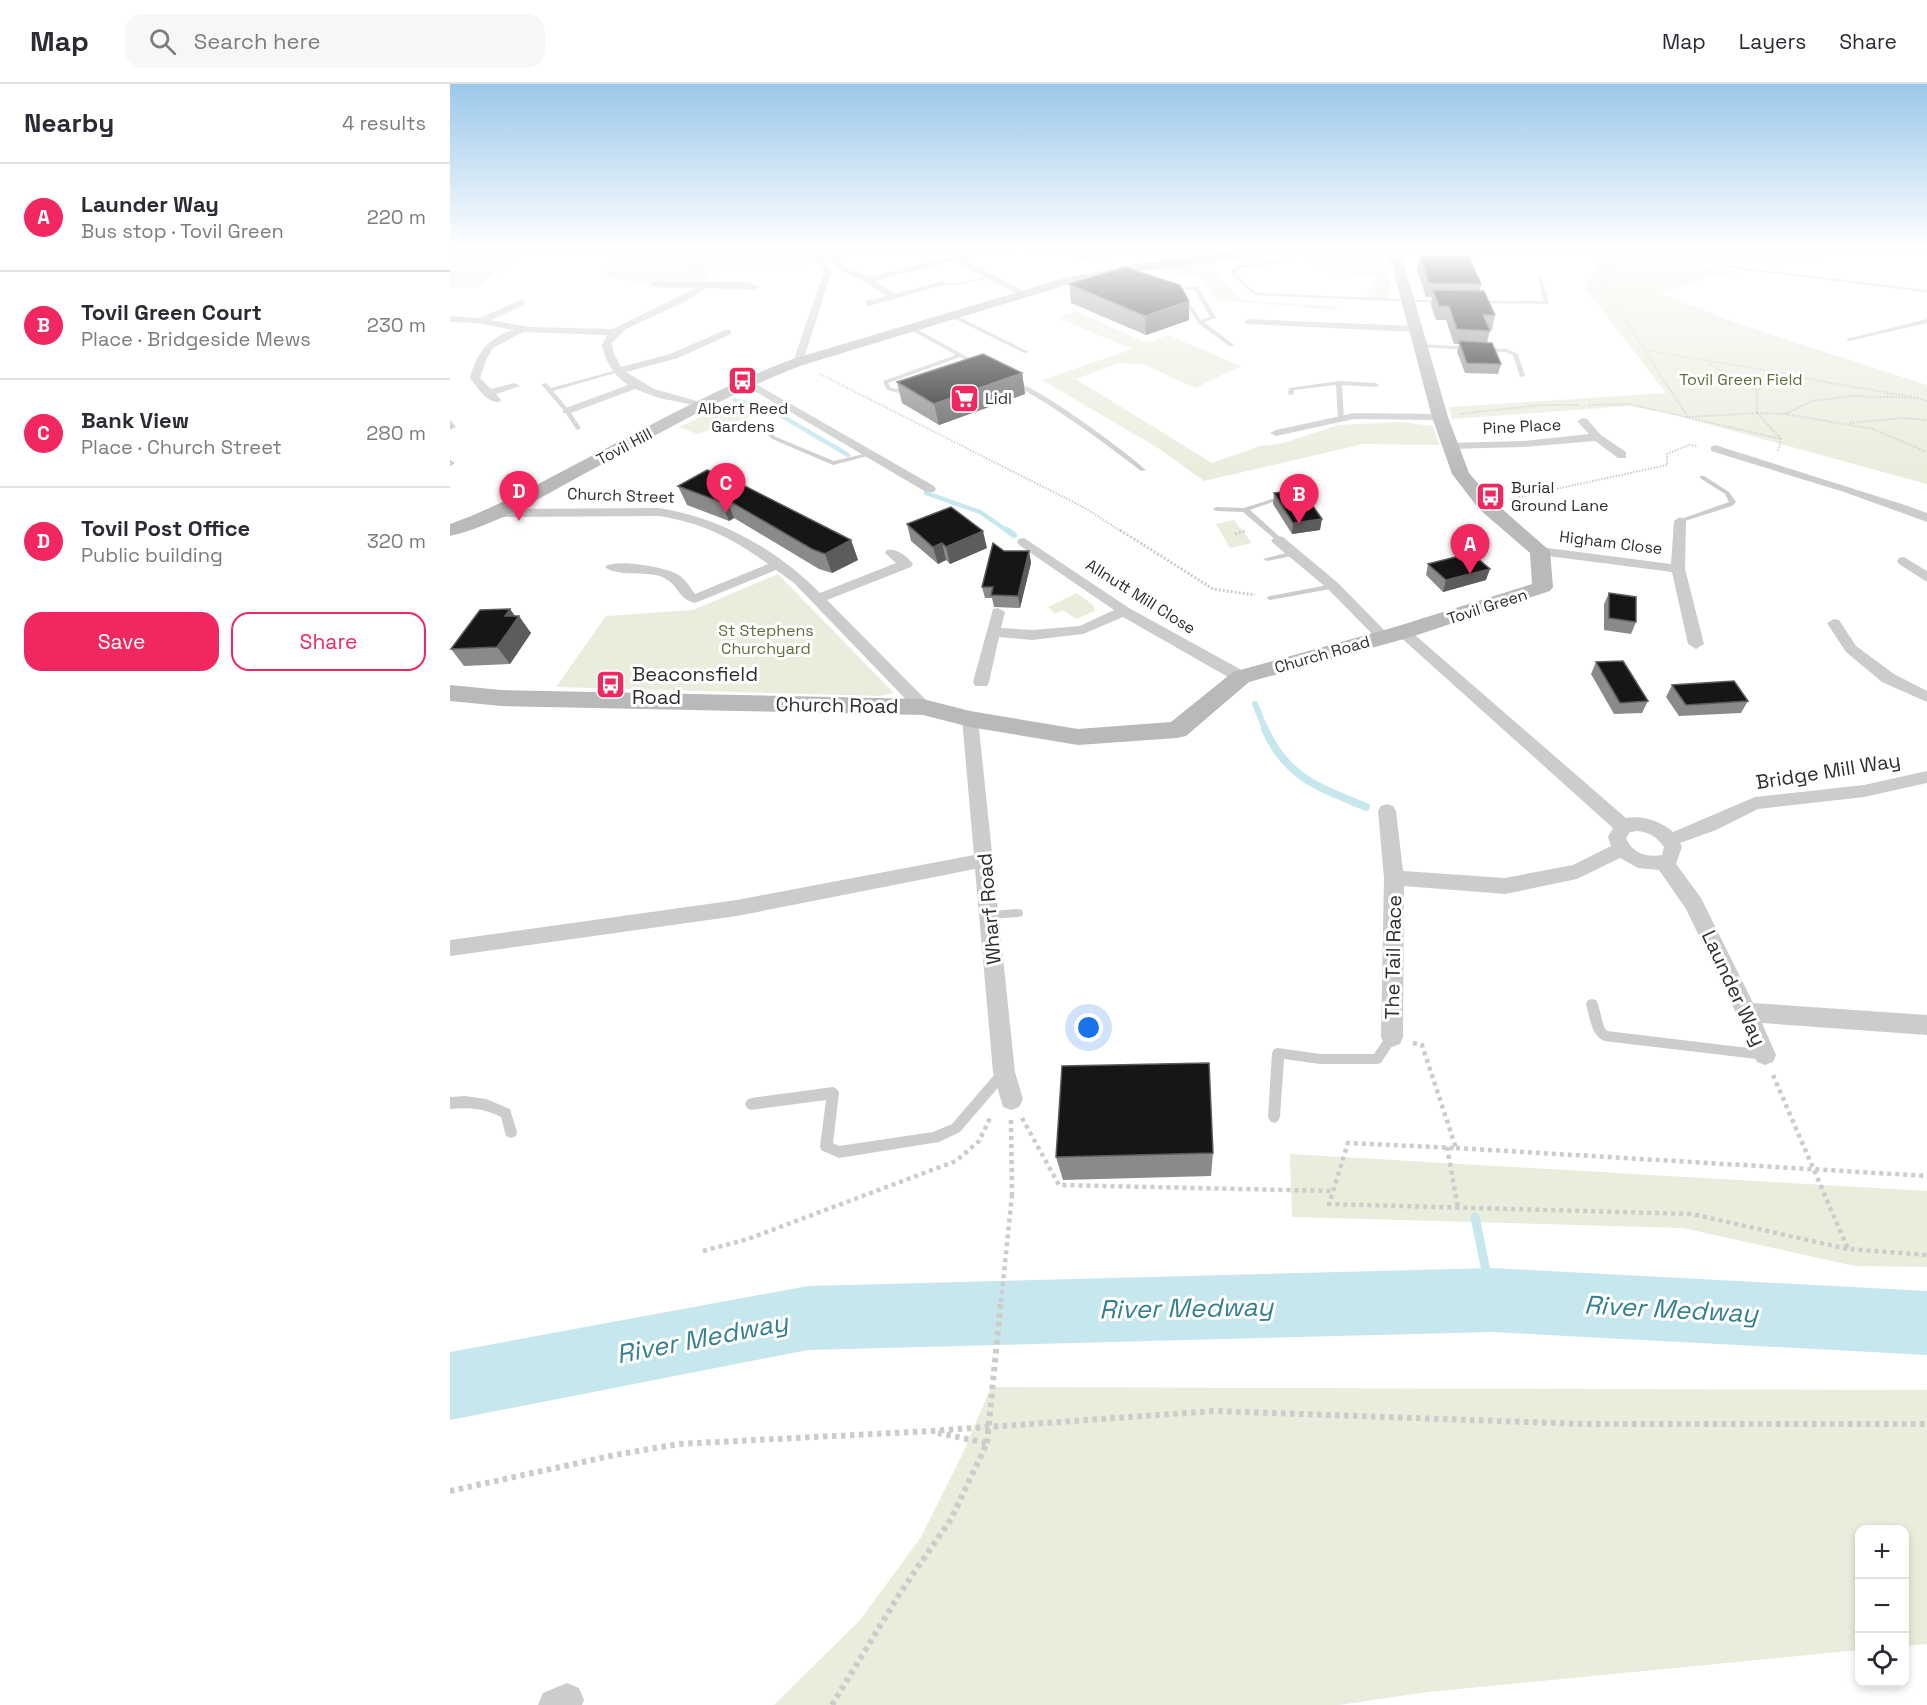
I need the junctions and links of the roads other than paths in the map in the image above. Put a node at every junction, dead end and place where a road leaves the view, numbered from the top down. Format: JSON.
{"nodes":[{"id":1,"x":499,"y":325,"type":"edge"},
{"id":2,"x":625,"y":325,"type":"edge"},
{"id":3,"x":810,"y":325,"type":"edge"},
{"id":4,"x":921,"y":325,"type":"edge"},
{"id":5,"x":971,"y":325,"type":"edge"},
{"id":6,"x":1204,"y":325,"type":"edge"},
{"id":7,"x":1312,"y":325,"type":"edge"},
{"id":8,"x":1414,"y":325,"type":"edge"},
{"id":9,"x":1911,"y":325,"type":"edge"},
{"id":10,"x":911,"y":328,"type":"junction"},
{"id":11,"x":521,"y":329,"type":"junction"},
{"id":12,"x":1415,"y":329,"type":"junction"},
{"id":13,"x":614,"y":332,"type":"junction"},
{"id":14,"x":728,"y":333,"type":"dead end"},
{"id":15,"x":1849,"y":339,"type":"dead end"},
{"id":16,"x":1231,"y":345,"type":"dead end"},
{"id":17,"x":1420,"y":346,"type":"junction"},
{"id":18,"x":1026,"y":352,"type":"dead end"},
{"id":19,"x":960,"y":355,"type":"junction"},
{"id":20,"x":798,"y":362,"type":"junction"},
{"id":21,"x":978,"y":365,"type":"junction"},
{"id":22,"x":967,"y":369,"type":"edge"},
{"id":23,"x":988,"y":370,"type":"edge"},
{"id":24,"x":619,"y":371,"type":"junction"},
{"id":25,"x":1522,"y":376,"type":"dead end"},
{"id":26,"x":1007,"y":379,"type":"edge"},
{"id":27,"x":747,"y":382,"type":"junction"},
{"id":28,"x":1339,"y":383,"type":"junction"},
{"id":29,"x":544,"y":384,"type":"dead end"},
{"id":30,"x":925,"y":384,"type":"edge"},
{"id":31,"x":1377,"y":385,"type":"dead end"},
{"id":32,"x":633,"y":386,"type":"junction"},
{"id":33,"x":516,"y":387,"type":"dead end"},
{"id":34,"x":550,"y":390,"type":"junction"},
{"id":35,"x":1291,"y":394,"type":"dead end"},
{"id":36,"x":700,"y":405,"type":"junction"},
{"id":37,"x":567,"y":411,"type":"junction"},
{"id":38,"x":1440,"y":417,"type":"junction"},
{"id":39,"x":1341,"y":419,"type":"junction"},
{"id":40,"x":1583,"y":421,"type":"dead end"},
{"id":41,"x":450,"y":422,"type":"edge"},
{"id":42,"x":760,"y":425,"type":"dead end"},
{"id":43,"x":450,"y":428,"type":"edge"},
{"id":44,"x":578,"y":428,"type":"dead end"},
{"id":45,"x":1276,"y":433,"type":"dead end"},
{"id":46,"x":1597,"y":437,"type":"junction"},
{"id":47,"x":1449,"y":446,"type":"junction"},
{"id":48,"x":1715,"y":449,"type":"road end"},
{"id":49,"x":872,"y":454,"type":"junction"},
{"id":50,"x":1622,"y":455,"type":"dead end"},
{"id":51,"x":1143,"y":470,"type":"dead end"},
{"id":52,"x":1702,"y":477,"type":"dead end"},
{"id":53,"x":930,"y":489,"type":"dead end"},
{"id":54,"x":1290,"y":495,"type":"edge"},
{"id":55,"x":1216,"y":509,"type":"dead end"},
{"id":56,"x":1245,"y":510,"type":"junction"},
{"id":57,"x":498,"y":513,"type":"junction"},
{"id":58,"x":1927,"y":518,"type":"edge"},
{"id":59,"x":1680,"y":521,"type":"joint"},
{"id":60,"x":450,"y":530,"type":"edge"},
{"id":61,"x":1278,"y":540,"type":"joint"},
{"id":62,"x":1024,"y":542,"type":"dead end"},
{"id":63,"x":1540,"y":551,"type":"junction"},
{"id":64,"x":892,"y":553,"type":"dead end"},
{"id":65,"x":1294,"y":553,"type":"junction"},
{"id":66,"x":1267,"y":560,"type":"dead end"},
{"id":67,"x":1904,"y":561,"type":"dead end"},
{"id":68,"x":906,"y":564,"type":"junction"},
{"id":69,"x":777,"y":565,"type":"junction"},
{"id":70,"x":612,"y":567,"type":"dead end"},
{"id":71,"x":1678,"y":569,"type":"junction"},
{"id":72,"x":918,"y":575,"type":"dead end"},
{"id":73,"x":1924,"y":581,"type":"edge"},
{"id":74,"x":1333,"y":586,"type":"junction"},
{"id":75,"x":1270,"y":598,"type":"road end"},
{"id":76,"x":818,"y":599,"type":"junction"},
{"id":77,"x":1124,"y":611,"type":"junction"},
{"id":78,"x":998,"y":612,"type":"dead end"},
{"id":79,"x":1834,"y":623,"type":"dead end"},
{"id":80,"x":993,"y":632,"type":"junction"},
{"id":81,"x":1393,"y":634,"type":"junction"},
{"id":82,"x":1696,"y":644,"type":"dead end"},
{"id":83,"x":1241,"y":677,"type":"junction"},
{"id":84,"x":981,"y":682,"type":"dead end"},
{"id":85,"x":450,"y":693,"type":"edge"},
{"id":86,"x":1927,"y":697,"type":"edge"},
{"id":87,"x":923,"y":707,"type":"junction"},
{"id":88,"x":970,"y":719,"type":"junction"},
{"id":89,"x":1927,"y":777,"type":"edge"},
{"id":90,"x":1387,"y":811,"type":"dead end"},
{"id":91,"x":1624,"y":827,"type":"junction"},
{"id":92,"x":1670,"y":840,"type":"junction"},
{"id":93,"x":1622,"y":849,"type":"junction"},
{"id":94,"x":985,"y":861,"type":"junction"},
{"id":95,"x":1664,"y":862,"type":"junction"},
{"id":96,"x":1394,"y":878,"type":"junction"},
{"id":97,"x":1018,"y":913,"type":"dead end"},
{"id":98,"x":990,"y":915,"type":"junction"},
{"id":99,"x":450,"y":948,"type":"edge"},
{"id":100,"x":1592,"y":1004,"type":"dead end"},
{"id":101,"x":1747,"y":1012,"type":"junction"},
{"id":102,"x":1927,"y":1025,"type":"edge"},
{"id":103,"x":1392,"y":1037,"type":"joint"},
{"id":104,"x":1765,"y":1055,"type":"joint"},
{"id":105,"x":1004,"y":1072,"type":"junction"},
{"id":106,"x":1011,"y":1099,"type":"road end"},
{"id":107,"x":450,"y":1103,"type":"edge"},
{"id":108,"x":751,"y":1104,"type":"dead end"},
{"id":109,"x":1274,"y":1117,"type":"dead end"},
{"id":110,"x":511,"y":1132,"type":"dead end"}],
"edges":[{"from":1,"to":11,"type":"street"},
{"from":2,"to":13,"type":"street"},
{"from":3,"to":20,"type":"street"},
{"from":4,"to":10,"type":"street","name":"Tovil Hill"},
{"from":5,"to":18,"type":"lane"},
{"from":6,"to":16,"type":"lane"},
{"from":7,"to":12,"type":"street"},
{"from":8,"to":12,"type":"street"},
{"from":9,"to":15,"type":"lane"},
{"from":10,"to":19,"type":"lane"},
{"from":10,"to":20,"type":"street","name":"Tovil Hill"},
{"from":11,"to":13,"type":"street"},
{"from":11,"to":33,"type":"street"},
{"from":12,"to":17,"type":"street"},
{"from":13,"to":24,"type":"street"},
{"from":14,"to":24,"type":"street"},
{"from":17,"to":25,"type":"lane"},
{"from":17,"to":38,"type":"street"},
{"from":19,"to":21,"type":"lane"},
{"from":19,"to":30,"type":"lane"},
{"from":20,"to":27,"type":"street","name":"Tovil Hill"},
{"from":21,"to":22,"type":"lane"},
{"from":21,"to":23,"type":"lane"},
{"from":24,"to":32,"type":"street"},
{"from":24,"to":34,"type":"lane"},
{"from":26,"to":51,"type":"lane"},
{"from":27,"to":36,"type":"street","name":"Tovil Hill"},
{"from":27,"to":49,"type":"street"},
{"from":28,"to":31,"type":"lane"},
{"from":28,"to":35,"type":"lane"},
{"from":28,"to":39,"type":"lane"},
{"from":29,"to":34,"type":"lane"},
{"from":32,"to":36,"type":"street"},
{"from":32,"to":37,"type":"street"},
{"from":34,"to":37,"type":"lane"},
{"from":36,"to":57,"type":"street","name":"Tovil Hill"},
{"from":37,"to":44,"type":"lane"},
{"from":38,"to":39,"type":"street"},
{"from":38,"to":47,"type":"street"},
{"from":39,"to":45,"type":"street"},
{"from":40,"to":46,"type":"street","name":"Pine Place"},
{"from":41,"to":43,"type":"lane"},
{"from":42,"to":49,"type":"lane"},
{"from":46,"to":47,"type":"street","name":"Pine Place"},
{"from":46,"to":50,"type":"street","name":"Pine Place"},
{"from":47,"to":63,"type":"street"},
{"from":48,"to":58,"type":"street"},
{"from":49,"to":53,"type":"street"},
{"from":52,"to":59,"type":"lane"},
{"from":54,"to":56,"type":"lane"},
{"from":55,"to":56,"type":"lane"},
{"from":56,"to":61,"type":"lane"},
{"from":57,"to":60,"type":"street","name":"Tovil Hill"},
{"from":57,"to":69,"type":"street","name":"Church Street"},
{"from":59,"to":71,"type":"street","name":"Higham Close"},
{"from":61,"to":65,"type":"street"},
{"from":62,"to":77,"type":"street","name":"Allnutt Mill Close"},
{"from":63,"to":71,"type":"street","name":"Higham Close"},
{"from":63,"to":81,"type":"street","name":"Tovil Green"},
{"from":64,"to":68,"type":"street"},
{"from":65,"to":66,"type":"lane"},
{"from":65,"to":74,"type":"street"},
{"from":67,"to":73,"type":"street"},
{"from":68,"to":72,"type":"street"},
{"from":68,"to":76,"type":"street"},
{"from":69,"to":70,"type":"street"},
{"from":69,"to":76,"type":"street","name":"Church Street"},
{"from":71,"to":82,"type":"street","name":"Higham Close"},
{"from":74,"to":75,"type":"lane"},
{"from":74,"to":81,"type":"street"},
{"from":76,"to":87,"type":"street","name":"Church Street"},
{"from":77,"to":80,"type":"street"},
{"from":77,"to":83,"type":"street","name":"Allnutt Mill Close"},
{"from":78,"to":80,"type":"street"},
{"from":79,"to":86,"type":"street"},
{"from":80,"to":84,"type":"street"},
{"from":81,"to":83,"type":"street","name":"Church Road"},
{"from":81,"to":91,"type":"street"},
{"from":83,"to":88,"type":"street","name":"Church Road"},
{"from":85,"to":87,"type":"street","name":"Church Road"},
{"from":87,"to":88,"type":"street","name":"Church Road"},
{"from":88,"to":94,"type":"street","name":"Wharf Road"},
{"from":89,"to":92,"type":"street","name":"Bridge Mill Way"},
{"from":90,"to":96,"type":"street","name":"The Tail Race"},
{"from":91,"to":92,"type":"street"},
{"from":91,"to":93,"type":"street"},
{"from":92,"to":95,"type":"street"},
{"from":93,"to":95,"type":"street"},
{"from":93,"to":96,"type":"street","name":"The Tail Race"},
{"from":94,"to":98,"type":"street","name":"Wharf Road"},
{"from":94,"to":99,"type":"street"},
{"from":95,"to":101,"type":"street","name":"Launder Way"},
{"from":96,"to":103,"type":"street","name":"The Tail Race"},
{"from":97,"to":98,"type":"lane"},
{"from":98,"to":105,"type":"street","name":"Wharf Road"},
{"from":100,"to":104,"type":"lane"},
{"from":101,"to":102,"type":"street"},
{"from":101,"to":104,"type":"street","name":"Launder Way"},
{"from":103,"to":109,"type":"lane"},
{"from":105,"to":106,"type":"street","name":"Wharf Road"},
{"from":105,"to":108,"type":"lane"},
{"from":107,"to":110,"type":"lane"}]}
